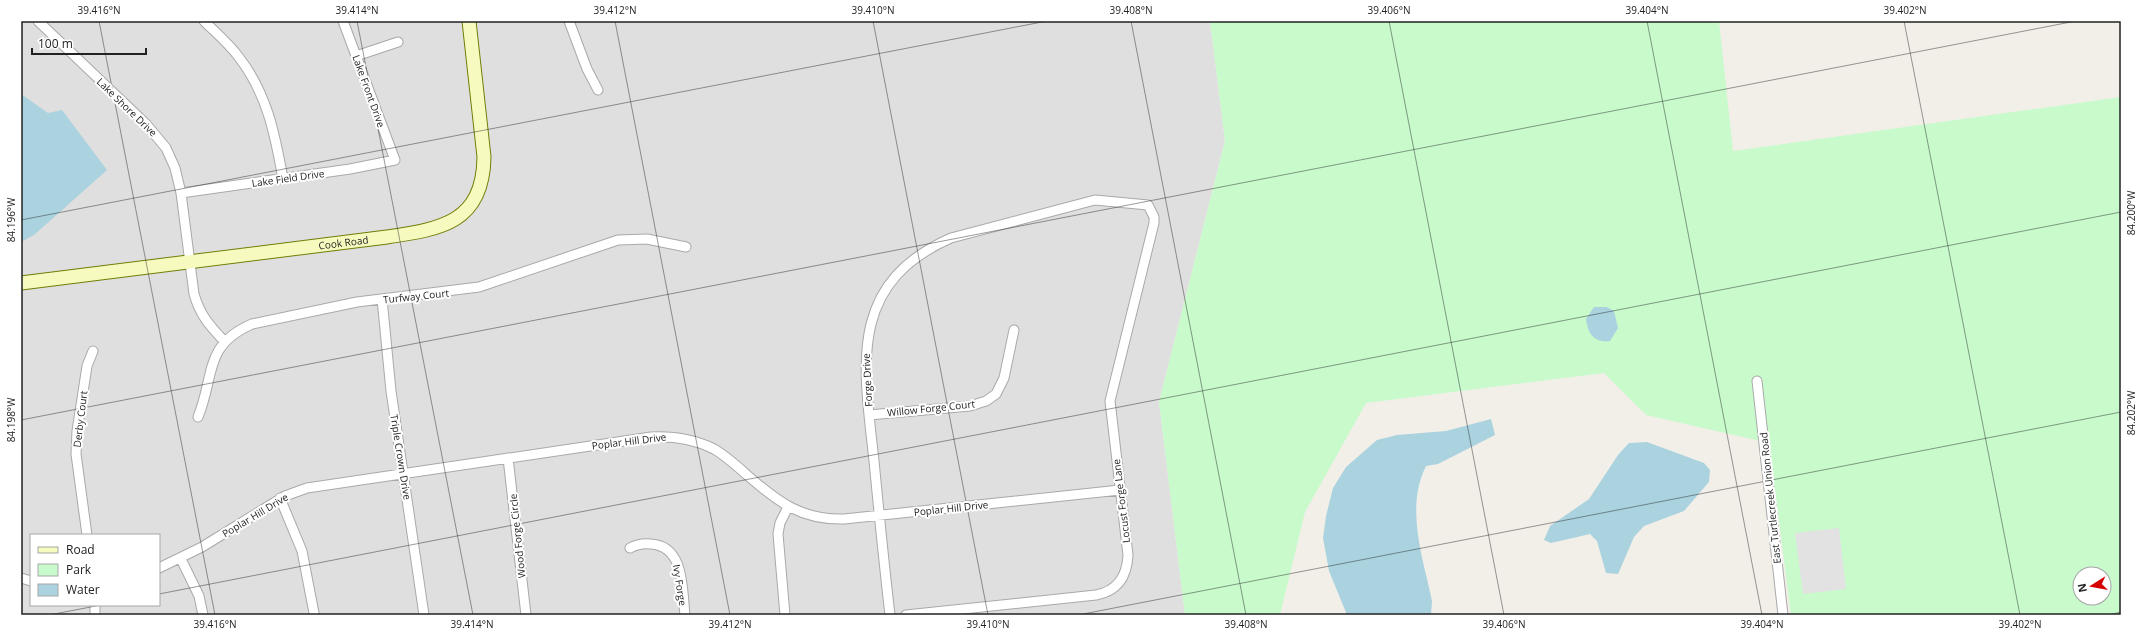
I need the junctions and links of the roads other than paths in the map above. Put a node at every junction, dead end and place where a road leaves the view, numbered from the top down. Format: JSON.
{"nodes":[{"id":1,"x":38,"y":21,"type":"edge"},
{"id":2,"x":204,"y":21,"type":"edge"},
{"id":3,"x":343,"y":21,"type":"edge"},
{"id":4,"x":470,"y":21,"type":"edge"},
{"id":5,"x":569,"y":21,"type":"edge"},
{"id":6,"x":398,"y":42,"type":"dead end"},
{"id":7,"x":356,"y":56,"type":"junction"},
{"id":8,"x":598,"y":90,"type":"dead end"},
{"id":9,"x":395,"y":160,"type":"joint"},
{"id":10,"x":283,"y":179,"type":"junction"},
{"id":11,"x":181,"y":193,"type":"junction"},
{"id":12,"x":1148,"y":205,"type":"joint"},
{"id":13,"x":686,"y":246,"type":"dead end"},
{"id":14,"x":190,"y":261,"type":"junction"},
{"id":15,"x":21,"y":283,"type":"edge"},
{"id":16,"x":382,"y":299,"type":"junction"},
{"id":17,"x":1014,"y":330,"type":"dead end"},
{"id":18,"x":224,"y":341,"type":"junction"},
{"id":19,"x":93,"y":351,"type":"dead end"},
{"id":20,"x":1757,"y":381,"type":"dead end"},
{"id":21,"x":869,"y":415,"type":"junction"},
{"id":22,"x":198,"y":417,"type":"dead end"},
{"id":23,"x":508,"y":458,"type":"junction"},
{"id":24,"x":404,"y":473,"type":"junction"},
{"id":25,"x":1120,"y":490,"type":"junction"},
{"id":26,"x":280,"y":498,"type":"junction"},
{"id":27,"x":788,"y":507,"type":"junction"},
{"id":28,"x":880,"y":516,"type":"junction"},
{"id":29,"x":87,"y":534,"type":"edge"},
{"id":30,"x":630,"y":548,"type":"dead end"},
{"id":31,"x":181,"y":559,"type":"junction"},
{"id":32,"x":160,"y":568,"type":"edge"},
{"id":33,"x":314,"y":613,"type":"dead end"},
{"id":34,"x":203,"y":615,"type":"edge"},
{"id":35,"x":424,"y":615,"type":"edge"},
{"id":36,"x":526,"y":615,"type":"edge"},
{"id":37,"x":684,"y":615,"type":"edge"},
{"id":38,"x":785,"y":615,"type":"edge"},
{"id":39,"x":890,"y":615,"type":"edge"},
{"id":40,"x":906,"y":615,"type":"edge"},
{"id":41,"x":1783,"y":615,"type":"edge"}],
"edges":[{"from":1,"to":11,"type":"street","name":"Lake Shore Drive"},
{"from":2,"to":10,"type":"street"},
{"from":3,"to":7,"type":"street","name":"Lake Front Drive"},
{"from":4,"to":14,"type":"street","name":"Cook Road"},
{"from":5,"to":8,"type":"street"},
{"from":6,"to":7,"type":"street"},
{"from":7,"to":9,"type":"street","name":"Lake Front Drive"},
{"from":9,"to":10,"type":"street","name":"Lake Field Drive"},
{"from":10,"to":11,"type":"street","name":"Lake Field Drive"},
{"from":11,"to":14,"type":"street","name":"Lake Shore Drive"},
{"from":12,"to":21,"type":"street","name":"Forge Drive"},
{"from":12,"to":25,"type":"street","name":"Locust Forge Lane"},
{"from":13,"to":16,"type":"street","name":"Turfway Court"},
{"from":14,"to":15,"type":"street","name":"Cook Road"},
{"from":14,"to":18,"type":"street","name":"Lake Shore Drive"},
{"from":16,"to":18,"type":"street","name":"Turfway Court"},
{"from":16,"to":24,"type":"street","name":"Triple Crown Drive"},
{"from":17,"to":21,"type":"street","name":"Willow Forge Court"},
{"from":18,"to":22,"type":"street","name":"Turfway Court"},
{"from":19,"to":29,"type":"street","name":"Derby Court"},
{"from":20,"to":41,"type":"street","name":"East Turtlecreek Union Road"},
{"from":21,"to":28,"type":"street","name":"Forge Drive"},
{"from":23,"to":24,"type":"street","name":"Poplar Hill Drive"},
{"from":23,"to":27,"type":"street","name":"Poplar Hill Drive"},
{"from":23,"to":36,"type":"street","name":"Wood Forge Circle"},
{"from":24,"to":26,"type":"street","name":"Poplar Hill Drive"},
{"from":24,"to":35,"type":"street","name":"Triple Crown Drive"},
{"from":25,"to":28,"type":"street","name":"Poplar Hill Drive"},
{"from":25,"to":40,"type":"street","name":"Locust Forge Lane"},
{"from":26,"to":31,"type":"street","name":"Poplar Hill Drive"},
{"from":26,"to":33,"type":"street"},
{"from":27,"to":28,"type":"street","name":"Poplar Hill Drive"},
{"from":27,"to":38,"type":"street"},
{"from":28,"to":39,"type":"street","name":"Forge Drive"},
{"from":30,"to":37,"type":"street","name":"Ivy Forge"},
{"from":31,"to":32,"type":"street","name":"Poplar Hill Drive"},
{"from":31,"to":34,"type":"street"}]}
